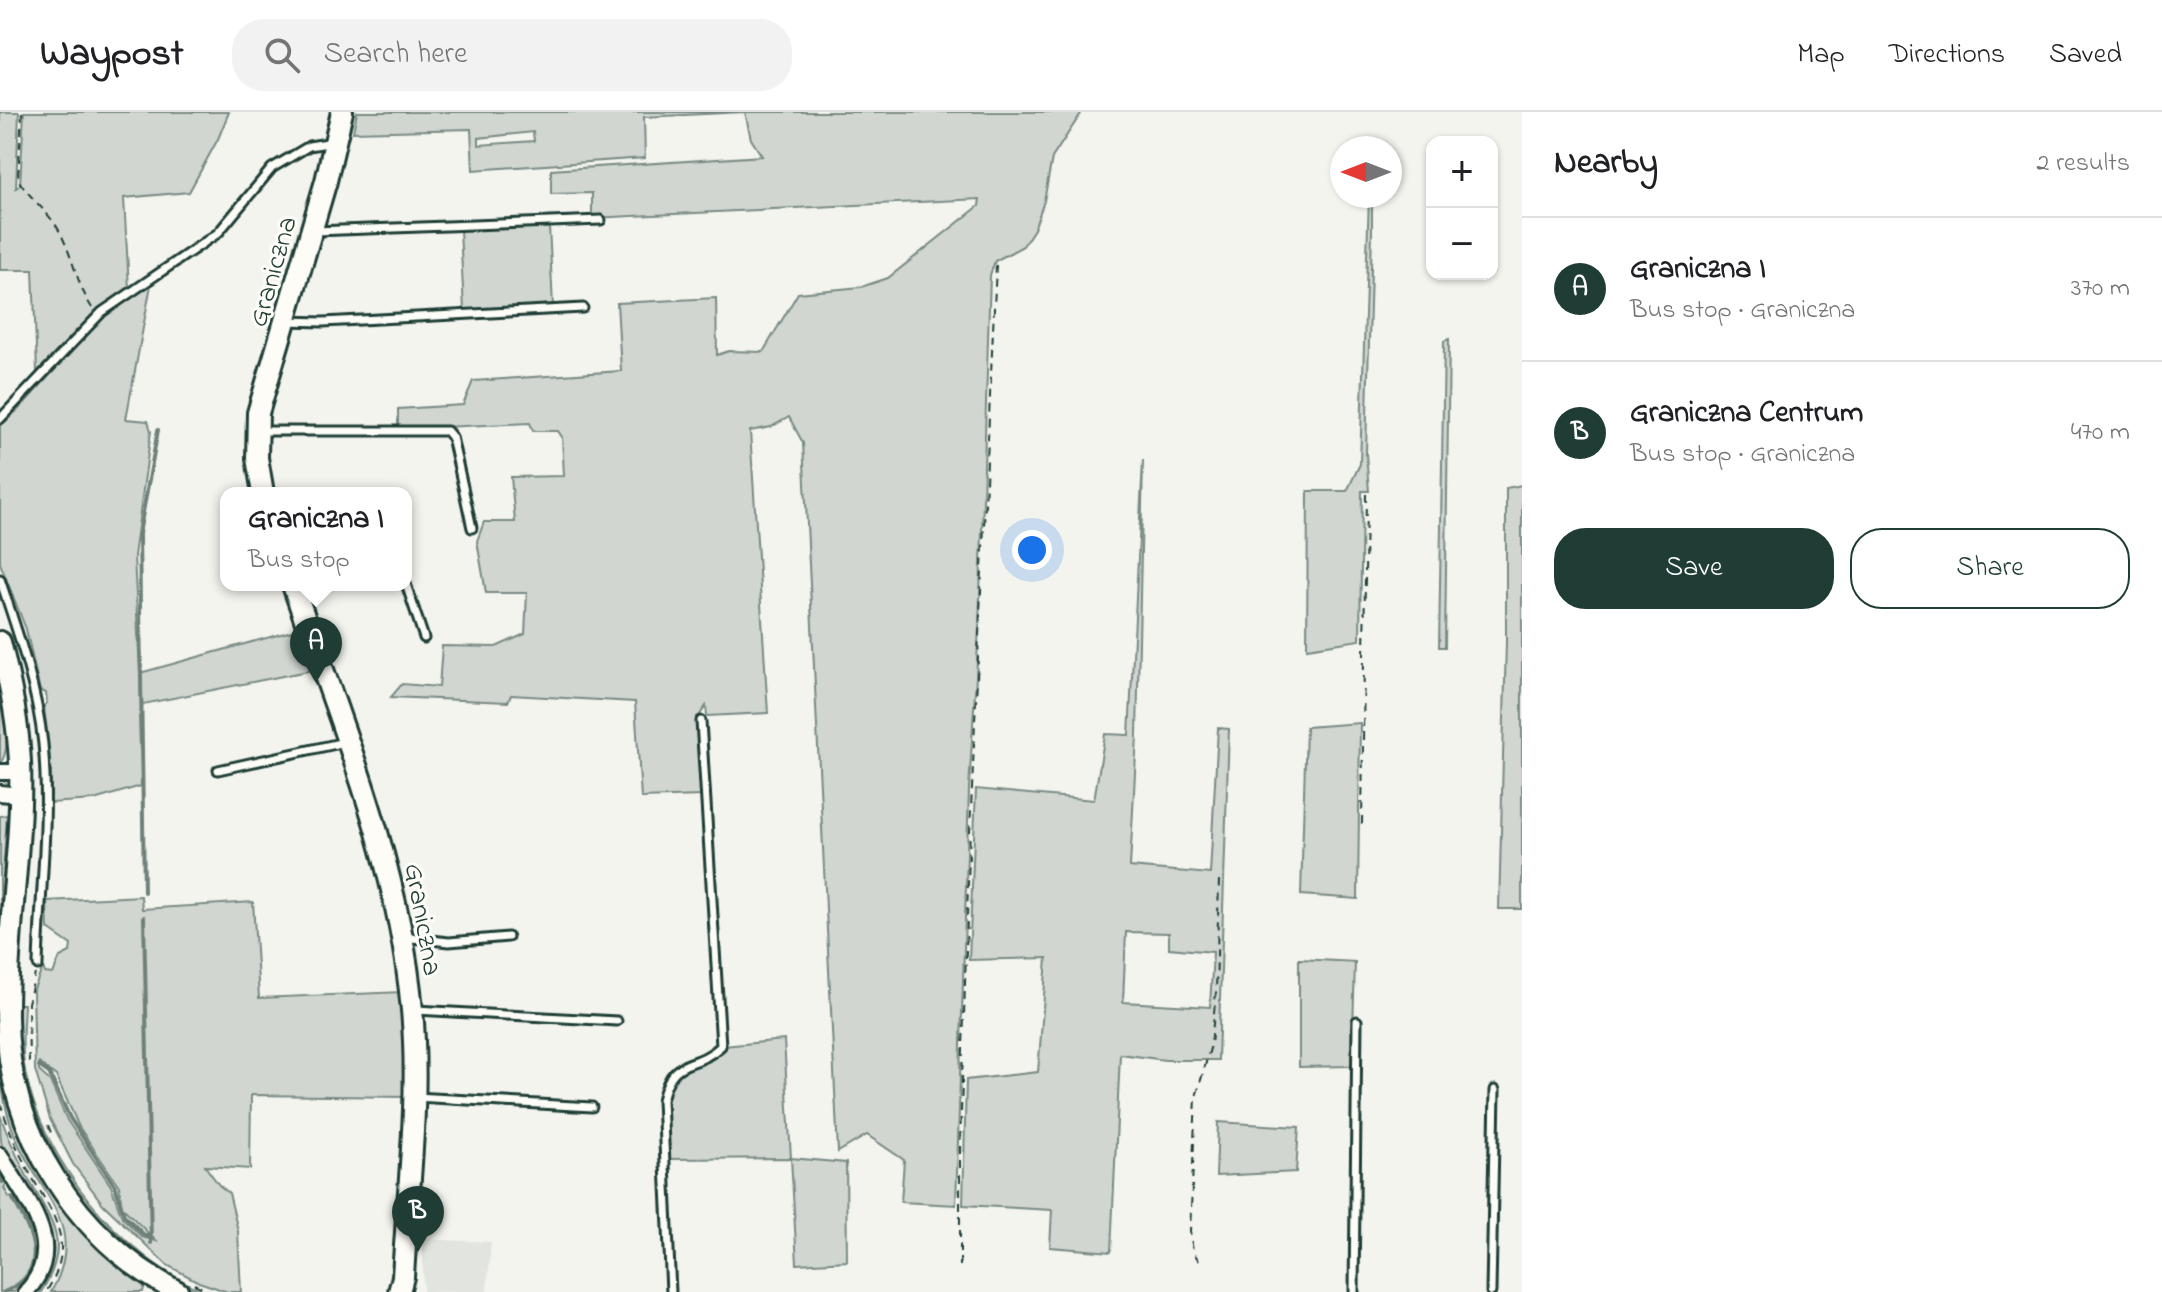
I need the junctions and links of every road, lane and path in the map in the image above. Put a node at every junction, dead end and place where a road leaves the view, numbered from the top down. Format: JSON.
{"nodes":[{"id":1,"x":22,"y":112,"type":"edge"},
{"id":2,"x":342,"y":112,"type":"edge"},
{"id":3,"x":337,"y":142,"type":"junction"},
{"id":4,"x":601,"y":220,"type":"dead end"},
{"id":5,"x":312,"y":230,"type":"junction"},
{"id":6,"x":996,"y":265,"type":"dead end"},
{"id":7,"x":583,"y":308,"type":"dead end"},
{"id":8,"x":98,"y":316,"type":"junction"},
{"id":9,"x":285,"y":321,"type":"junction"},
{"id":10,"x":0,"y":419,"type":"edge"},
{"id":11,"x":258,"y":431,"type":"junction"},
{"id":12,"x":262,"y":487,"type":"edge"},
{"id":13,"x":1366,"y":494,"type":"dead end"},
{"id":14,"x":472,"y":528,"type":"dead end"},
{"id":15,"x":0,"y":579,"type":"edge"},
{"id":16,"x":295,"y":591,"type":"edge"},
{"id":17,"x":408,"y":591,"type":"edge"},
{"id":18,"x":424,"y":638,"type":"dead end"},
{"id":19,"x":0,"y":642,"type":"edge"},
{"id":20,"x":701,"y":721,"type":"dead end"},
{"id":21,"x":347,"y":742,"type":"junction"},
{"id":22,"x":218,"y":770,"type":"dead end"},
{"id":23,"x":10,"y":772,"type":"edge"},
{"id":24,"x":10,"y":794,"type":"edge"},
{"id":25,"x":1362,"y":824,"type":"dead end"},
{"id":26,"x":1219,"y":880,"type":"dead end"},
{"id":27,"x":401,"y":937,"type":"junction"},
{"id":28,"x":508,"y":937,"type":"dead end"},
{"id":29,"x":38,"y":965,"type":"joint"},
{"id":30,"x":412,"y":1009,"type":"junction"},
{"id":31,"x":617,"y":1021,"type":"dead end"},
{"id":32,"x":1357,"y":1021,"type":"dead end"},
{"id":33,"x":29,"y":1065,"type":"dead end"},
{"id":34,"x":1495,"y":1090,"type":"dead end"},
{"id":35,"x":414,"y":1097,"type":"junction"},
{"id":36,"x":592,"y":1107,"type":"dead end"},
{"id":37,"x":44,"y":1118,"type":"dead end"},
{"id":38,"x":56,"y":1144,"type":"dead end"},
{"id":39,"x":0,"y":1155,"type":"edge"},
{"id":40,"x":1199,"y":1261,"type":"dead end"},
{"id":41,"x":960,"y":1266,"type":"dead end"},
{"id":42,"x":182,"y":1286,"type":"edge"},
{"id":43,"x":404,"y":1287,"type":"edge"},
{"id":44,"x":26,"y":1292,"type":"edge"},
{"id":45,"x":211,"y":1292,"type":"edge"},
{"id":46,"x":671,"y":1292,"type":"edge"},
{"id":47,"x":1354,"y":1292,"type":"edge"},
{"id":48,"x":1491,"y":1292,"type":"edge"}],
"edges":[{"from":1,"to":8,"type":"path"},
{"from":2,"to":3,"type":"street","name":"Graniczna"},
{"from":3,"to":5,"type":"street","name":"Graniczna"},
{"from":3,"to":8,"type":"lane"},
{"from":4,"to":5,"type":"lane"},
{"from":5,"to":9,"type":"street","name":"Graniczna"},
{"from":6,"to":41,"type":"path"},
{"from":7,"to":9,"type":"lane"},
{"from":8,"to":10,"type":"lane"},
{"from":9,"to":11,"type":"street","name":"Graniczna"},
{"from":11,"to":12,"type":"street","name":"Graniczna"},
{"from":11,"to":14,"type":"lane"},
{"from":13,"to":25,"type":"path"},
{"from":15,"to":29,"type":"lane"},
{"from":16,"to":21,"type":"street","name":"Graniczna"},
{"from":17,"to":18,"type":"lane"},
{"from":19,"to":23,"type":"street"},
{"from":20,"to":46,"type":"lane"},
{"from":21,"to":22,"type":"lane"},
{"from":21,"to":27,"type":"street","name":"Graniczna"},
{"from":23,"to":24,"type":"street"},
{"from":24,"to":42,"type":"street"},
{"from":26,"to":40,"type":"path"},
{"from":27,"to":28,"type":"lane"},
{"from":27,"to":30,"type":"street","name":"Graniczna"},
{"from":29,"to":33,"type":"path"},
{"from":30,"to":31,"type":"lane"},
{"from":30,"to":35,"type":"street","name":"Graniczna"},
{"from":32,"to":47,"type":"lane"},
{"from":34,"to":48,"type":"lane"},
{"from":35,"to":36,"type":"lane"},
{"from":35,"to":43,"type":"street","name":"Graniczna"},
{"from":37,"to":38,"type":"path"},
{"from":39,"to":44,"type":"street"},
{"from":42,"to":45,"type":"path"}]}
